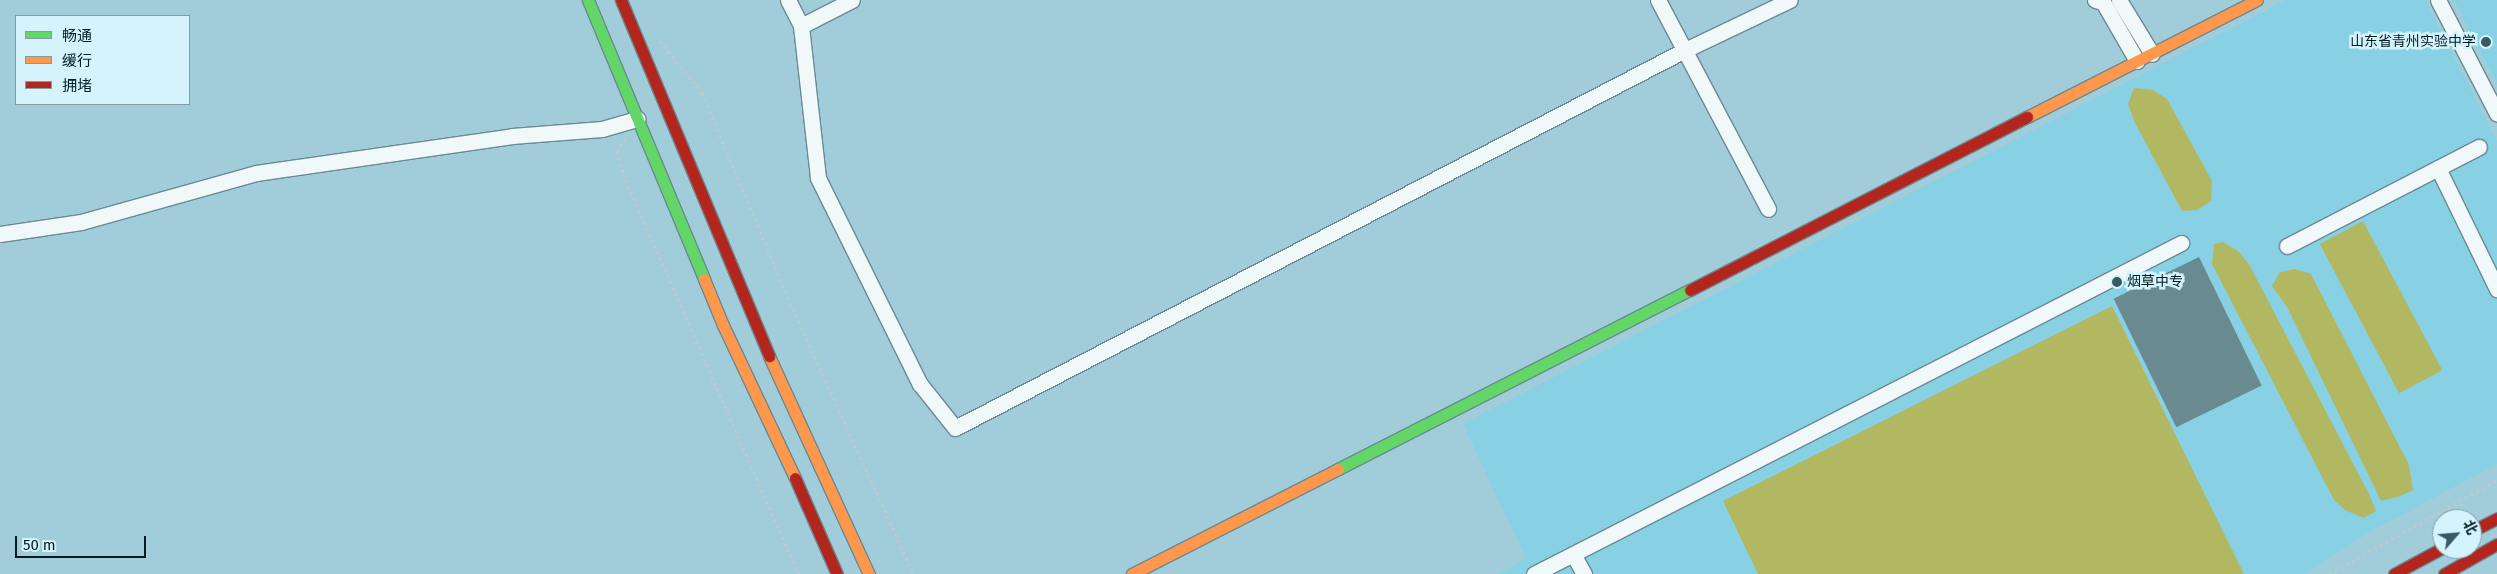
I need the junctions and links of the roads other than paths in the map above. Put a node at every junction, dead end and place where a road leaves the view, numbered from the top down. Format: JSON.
{"nodes":[{"id":1,"x":588,"y":0,"type":"edge"},
{"id":2,"x":621,"y":0,"type":"edge"},
{"id":3,"x":788,"y":0,"type":"edge"},
{"id":4,"x":852,"y":0,"type":"edge"},
{"id":5,"x":1658,"y":0,"type":"edge"},
{"id":6,"x":1790,"y":0,"type":"edge"},
{"id":7,"x":2095,"y":0,"type":"edge"},
{"id":8,"x":2119,"y":0,"type":"edge"},
{"id":9,"x":2257,"y":0,"type":"edge"},
{"id":10,"x":2438,"y":0,"type":"edge"},
{"id":11,"x":801,"y":26,"type":"junction"},
{"id":12,"x":1684,"y":50,"type":"junction"},
{"id":13,"x":2152,"y":54,"type":"junction"},
{"id":14,"x":2137,"y":61,"type":"junction"},
{"id":15,"x":2497,"y":114,"type":"edge"},
{"id":16,"x":638,"y":119,"type":"junction"},
{"id":17,"x":2479,"y":148,"type":"dead end"},
{"id":18,"x":2438,"y":168,"type":"junction"},
{"id":19,"x":1768,"y":209,"type":"dead end"},
{"id":20,"x":0,"y":234,"type":"edge"},
{"id":21,"x":2181,"y":243,"type":"dead end"},
{"id":22,"x":2287,"y":246,"type":"dead end"},
{"id":23,"x":2497,"y":289,"type":"edge"},
{"id":24,"x":2497,"y":518,"type":"edge"},
{"id":25,"x":2482,"y":526,"type":"edge"},
{"id":26,"x":2497,"y":544,"type":"edge"},
{"id":27,"x":2432,"y":553,"type":"edge"},
{"id":28,"x":1573,"y":554,"type":"junction"},
{"id":29,"x":837,"y":574,"type":"edge"},
{"id":30,"x":870,"y":574,"type":"edge"},
{"id":31,"x":1132,"y":574,"type":"edge"},
{"id":32,"x":1534,"y":574,"type":"edge"},
{"id":33,"x":1584,"y":574,"type":"edge"},
{"id":34,"x":2394,"y":574,"type":"edge"},
{"id":35,"x":2444,"y":574,"type":"edge"}],
"edges":[{"from":1,"to":16,"type":"main road"},
{"from":2,"to":30,"type":"main road"},
{"from":3,"to":11,"type":"street"},
{"from":4,"to":11,"type":"street"},
{"from":5,"to":12,"type":"street"},
{"from":6,"to":12,"type":"street"},
{"from":7,"to":14,"type":"street"},
{"from":8,"to":13,"type":"street"},
{"from":9,"to":13,"type":"main road"},
{"from":10,"to":15,"type":"street"},
{"from":11,"to":12,"type":"street"},
{"from":12,"to":19,"type":"street"},
{"from":13,"to":14,"type":"main road"},
{"from":14,"to":31,"type":"main road"},
{"from":16,"to":20,"type":"street"},
{"from":16,"to":29,"type":"main road"},
{"from":17,"to":18,"type":"street"},
{"from":18,"to":22,"type":"street"},
{"from":18,"to":23,"type":"street"},
{"from":21,"to":28,"type":"street"},
{"from":24,"to":25,"type":"main road"},
{"from":26,"to":35,"type":"main road"},
{"from":27,"to":34,"type":"main road"},
{"from":28,"to":32,"type":"street"},
{"from":28,"to":33,"type":"street"}]}
